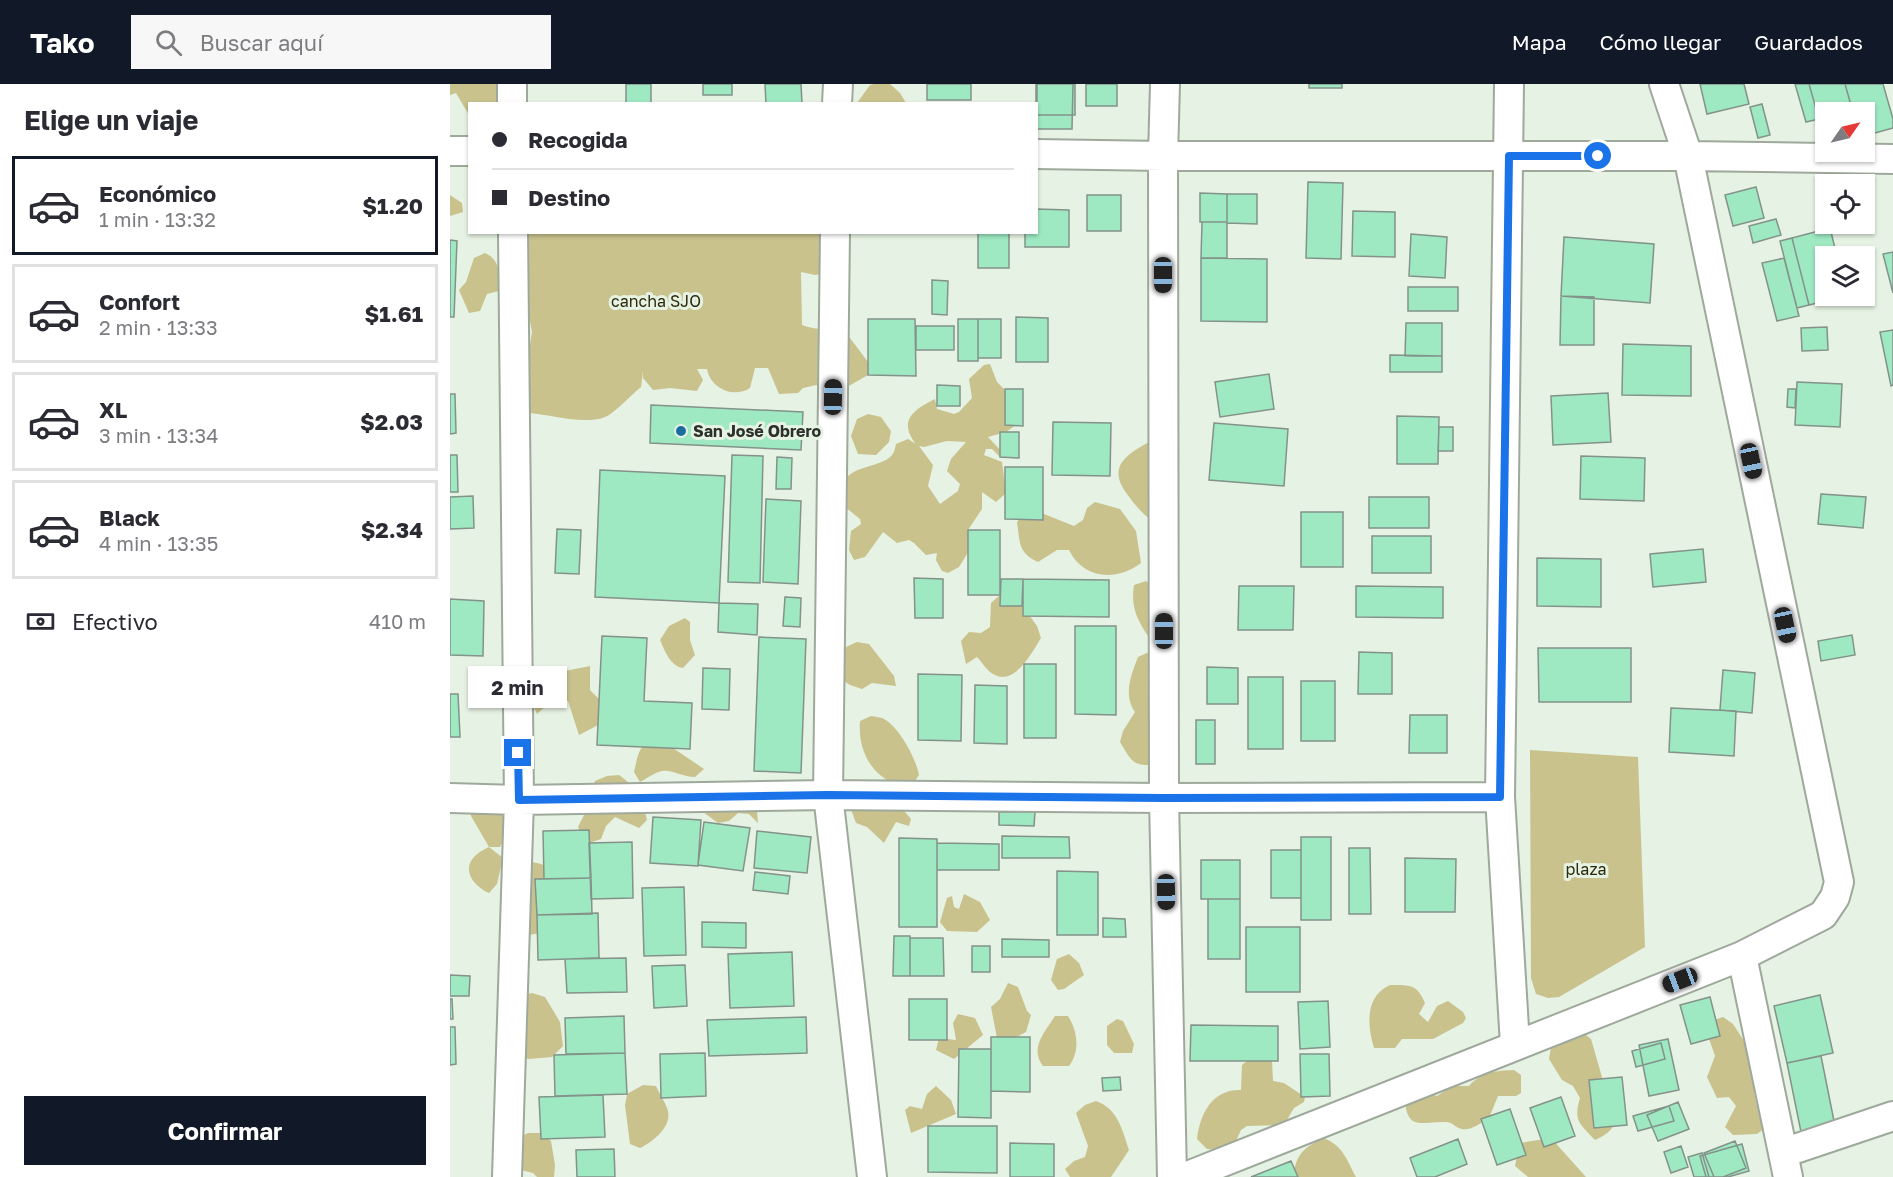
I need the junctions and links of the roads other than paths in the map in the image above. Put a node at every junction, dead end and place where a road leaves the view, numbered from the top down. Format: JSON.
{"nodes":[{"id":1,"x":512,"y":84,"type":"edge"},
{"id":2,"x":838,"y":84,"type":"edge"},
{"id":3,"x":1165,"y":84,"type":"edge"},
{"id":4,"x":1509,"y":84,"type":"edge"},
{"id":5,"x":1664,"y":84,"type":"edge"},
{"id":6,"x":512,"y":102,"type":"edge"},
{"id":7,"x":837,"y":102,"type":"edge"},
{"id":8,"x":450,"y":151,"type":"edge"},
{"id":9,"x":468,"y":151,"type":"edge"},
{"id":10,"x":1038,"y":154,"type":"edge"},
{"id":11,"x":1163,"y":156,"type":"junction"},
{"id":12,"x":1509,"y":156,"type":"junction"},
{"id":13,"x":1688,"y":156,"type":"junction"},
{"id":14,"x":1893,"y":159,"type":"edge"},
{"id":15,"x":513,"y":234,"type":"edge"},
{"id":16,"x":836,"y":234,"type":"edge"},
{"id":17,"x":828,"y":795,"type":"junction"},
{"id":18,"x":1500,"y":797,"type":"junction"},
{"id":19,"x":450,"y":798,"type":"edge"},
{"id":20,"x":1164,"y":798,"type":"junction"},
{"id":21,"x":519,"y":800,"type":"junction"},
{"id":22,"x":1742,"y":956,"type":"junction"},
{"id":23,"x":1515,"y":1045,"type":"junction"},
{"id":24,"x":1893,"y":1116,"type":"edge"},
{"id":25,"x":1786,"y":1165,"type":"edge"},
{"id":26,"x":507,"y":1177,"type":"edge"},
{"id":27,"x":872,"y":1177,"type":"edge"},
{"id":28,"x":1172,"y":1177,"type":"edge"},
{"id":29,"x":1185,"y":1177,"type":"edge"}],
"edges":[{"from":1,"to":6,"type":"street"},
{"from":2,"to":7,"type":"street"},
{"from":3,"to":11,"type":"street"},
{"from":4,"to":12,"type":"street"},
{"from":5,"to":13,"type":"street"},
{"from":8,"to":9,"type":"street"},
{"from":10,"to":11,"type":"street"},
{"from":11,"to":12,"type":"street"},
{"from":11,"to":20,"type":"street"},
{"from":12,"to":13,"type":"street"},
{"from":12,"to":18,"type":"street"},
{"from":13,"to":14,"type":"street"},
{"from":13,"to":22,"type":"street"},
{"from":15,"to":21,"type":"street"},
{"from":16,"to":17,"type":"street"},
{"from":17,"to":20,"type":"street"},
{"from":17,"to":21,"type":"street"},
{"from":17,"to":27,"type":"street"},
{"from":18,"to":20,"type":"street"},
{"from":18,"to":23,"type":"street"},
{"from":19,"to":21,"type":"street"},
{"from":20,"to":28,"type":"street"},
{"from":21,"to":26,"type":"street"},
{"from":22,"to":23,"type":"street"},
{"from":22,"to":25,"type":"street"},
{"from":23,"to":29,"type":"street"},
{"from":24,"to":25,"type":"street"}]}
